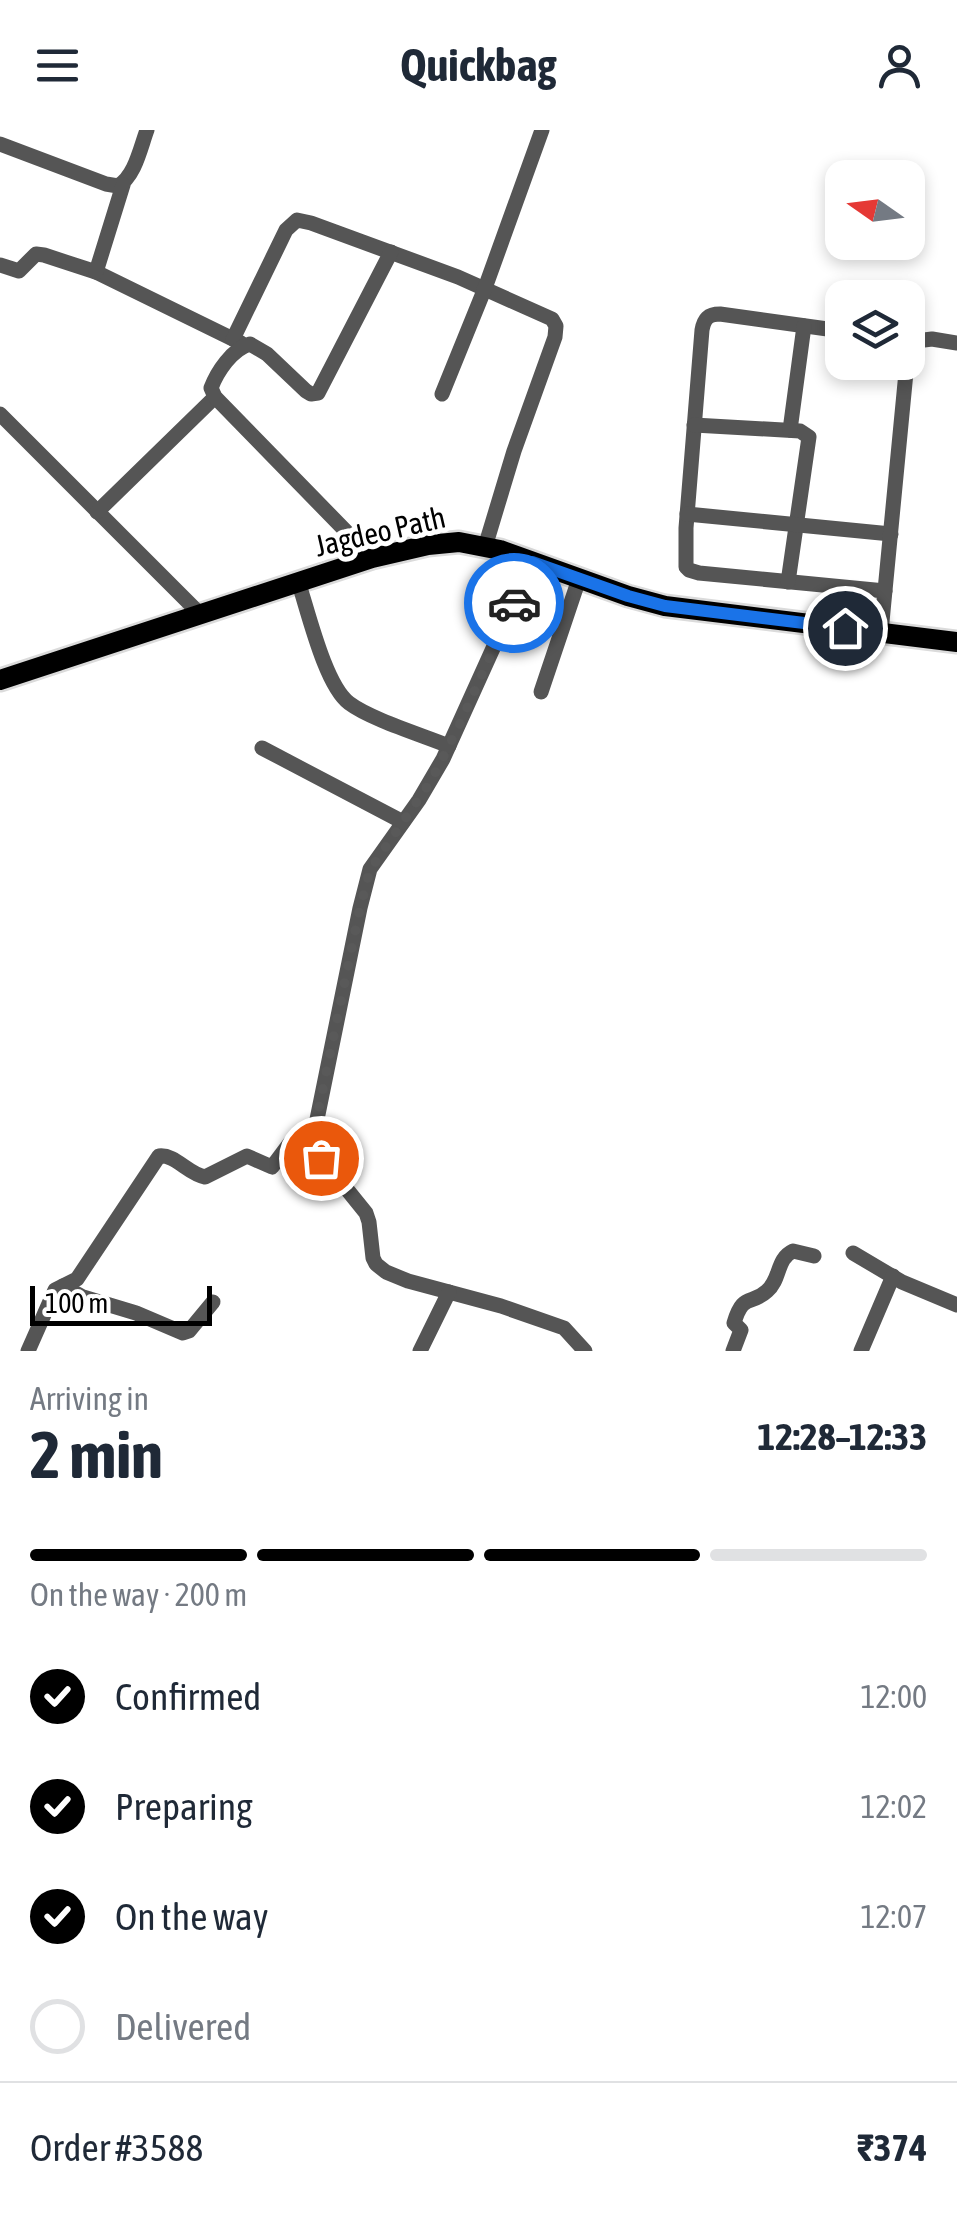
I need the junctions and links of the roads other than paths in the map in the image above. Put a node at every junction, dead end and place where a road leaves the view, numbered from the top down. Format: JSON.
{"nodes":[{"id":1,"x":147,"y":130,"type":"edge"},
{"id":2,"x":542,"y":130,"type":"edge"},
{"id":3,"x":1,"y":148,"type":"edge"},
{"id":4,"x":123,"y":185,"type":"junction"},
{"id":5,"x":391,"y":252,"type":"junction"},
{"id":6,"x":0,"y":265,"type":"edge"},
{"id":7,"x":96,"y":272,"type":"junction"},
{"id":8,"x":485,"y":288,"type":"junction"},
{"id":9,"x":804,"y":326,"type":"junction"},
{"id":10,"x":825,"y":329,"type":"edge"},
{"id":11,"x":925,"y":340,"type":"edge"},
{"id":12,"x":239,"y":342,"type":"junction"},
{"id":13,"x":957,"y":343,"type":"edge"},
{"id":14,"x":905,"y":380,"type":"edge"},
{"id":15,"x":442,"y":394,"type":"dead end"},
{"id":16,"x":215,"y":398,"type":"junction"},
{"id":17,"x":0,"y":414,"type":"edge"},
{"id":18,"x":694,"y":426,"type":"junction"},
{"id":19,"x":790,"y":430,"type":"junction"},
{"id":20,"x":98,"y":512,"type":"junction"},
{"id":21,"x":687,"y":514,"type":"junction"},
{"id":22,"x":796,"y":523,"type":"junction"},
{"id":23,"x":891,"y":534,"type":"junction"},
{"id":24,"x":485,"y":547,"type":"junction"},
{"id":25,"x":372,"y":558,"type":"junction"},
{"id":26,"x":532,"y":562,"type":"junction"},
{"id":27,"x":579,"y":579,"type":"junction"},
{"id":28,"x":298,"y":581,"type":"junction"},
{"id":29,"x":788,"y":582,"type":"junction"},
{"id":30,"x":885,"y":591,"type":"junction"},
{"id":31,"x":199,"y":613,"type":"junction"},
{"id":32,"x":881,"y":632,"type":"junction"},
{"id":33,"x":957,"y":642,"type":"edge"},
{"id":34,"x":0,"y":680,"type":"edge"},
{"id":35,"x":542,"y":692,"type":"dead end"},
{"id":36,"x":449,"y":746,"type":"junction"},
{"id":37,"x":262,"y":748,"type":"dead end"},
{"id":38,"x":402,"y":822,"type":"junction"},
{"id":39,"x":316,"y":1152,"type":"junction"},
{"id":40,"x":853,"y":1253,"type":"dead end"},
{"id":41,"x":814,"y":1256,"type":"dead end"},
{"id":42,"x":893,"y":1276,"type":"junction"},
{"id":43,"x":63,"y":1286,"type":"junction"},
{"id":44,"x":449,"y":1292,"type":"junction"},
{"id":45,"x":213,"y":1302,"type":"dead end"},
{"id":46,"x":957,"y":1305,"type":"edge"},
{"id":47,"x":28,"y":1351,"type":"edge"},
{"id":48,"x":420,"y":1351,"type":"edge"},
{"id":49,"x":584,"y":1351,"type":"edge"},
{"id":50,"x":733,"y":1351,"type":"edge"},
{"id":51,"x":861,"y":1351,"type":"edge"}],
"edges":[{"from":1,"to":4,"type":"street"},
{"from":2,"to":8,"type":"street"},
{"from":3,"to":4,"type":"street"},
{"from":4,"to":7,"type":"street"},
{"from":5,"to":8,"type":"street"},
{"from":5,"to":12,"type":"street"},
{"from":5,"to":12,"type":"street"},
{"from":6,"to":7,"type":"street"},
{"from":7,"to":12,"type":"street"},
{"from":8,"to":15,"type":"street"},
{"from":8,"to":24,"type":"street"},
{"from":9,"to":10,"type":"street"},
{"from":9,"to":18,"type":"street"},
{"from":9,"to":19,"type":"street"},
{"from":11,"to":13,"type":"street"},
{"from":12,"to":16,"type":"street"},
{"from":14,"to":23,"type":"street"},
{"from":16,"to":20,"type":"street"},
{"from":16,"to":25,"type":"street"},
{"from":17,"to":20,"type":"street"},
{"from":18,"to":19,"type":"street"},
{"from":18,"to":21,"type":"street"},
{"from":19,"to":22,"type":"street"},
{"from":20,"to":31,"type":"street"},
{"from":21,"to":22,"type":"street"},
{"from":21,"to":29,"type":"street"},
{"from":22,"to":23,"type":"street"},
{"from":22,"to":29,"type":"street"},
{"from":23,"to":30,"type":"street"},
{"from":24,"to":25,"type":"main road","name":"Jagdeo Path"},
{"from":24,"to":26,"type":"main road","name":"Jagdeo Path"},
{"from":25,"to":28,"type":"main road","name":"Jagdeo Path"},
{"from":26,"to":27,"type":"main road","name":"Jagdeo Path"},
{"from":26,"to":36,"type":"street"},
{"from":27,"to":32,"type":"main road","name":"Jagdeo Path"},
{"from":27,"to":35,"type":"street"},
{"from":28,"to":31,"type":"main road","name":"Jagdeo Path"},
{"from":28,"to":36,"type":"street"},
{"from":29,"to":30,"type":"street"},
{"from":30,"to":32,"type":"street"},
{"from":31,"to":34,"type":"main road","name":"Jagdeo Path"},
{"from":32,"to":33,"type":"main road","name":"Jagdeo Path"},
{"from":36,"to":38,"type":"street"},
{"from":37,"to":38,"type":"street"},
{"from":38,"to":39,"type":"street"},
{"from":39,"to":43,"type":"street"},
{"from":39,"to":44,"type":"street"},
{"from":40,"to":42,"type":"street"},
{"from":41,"to":50,"type":"street"},
{"from":42,"to":46,"type":"street"},
{"from":42,"to":51,"type":"street"},
{"from":43,"to":45,"type":"street"},
{"from":43,"to":47,"type":"street"},
{"from":44,"to":48,"type":"street"},
{"from":44,"to":49,"type":"street"}]}
